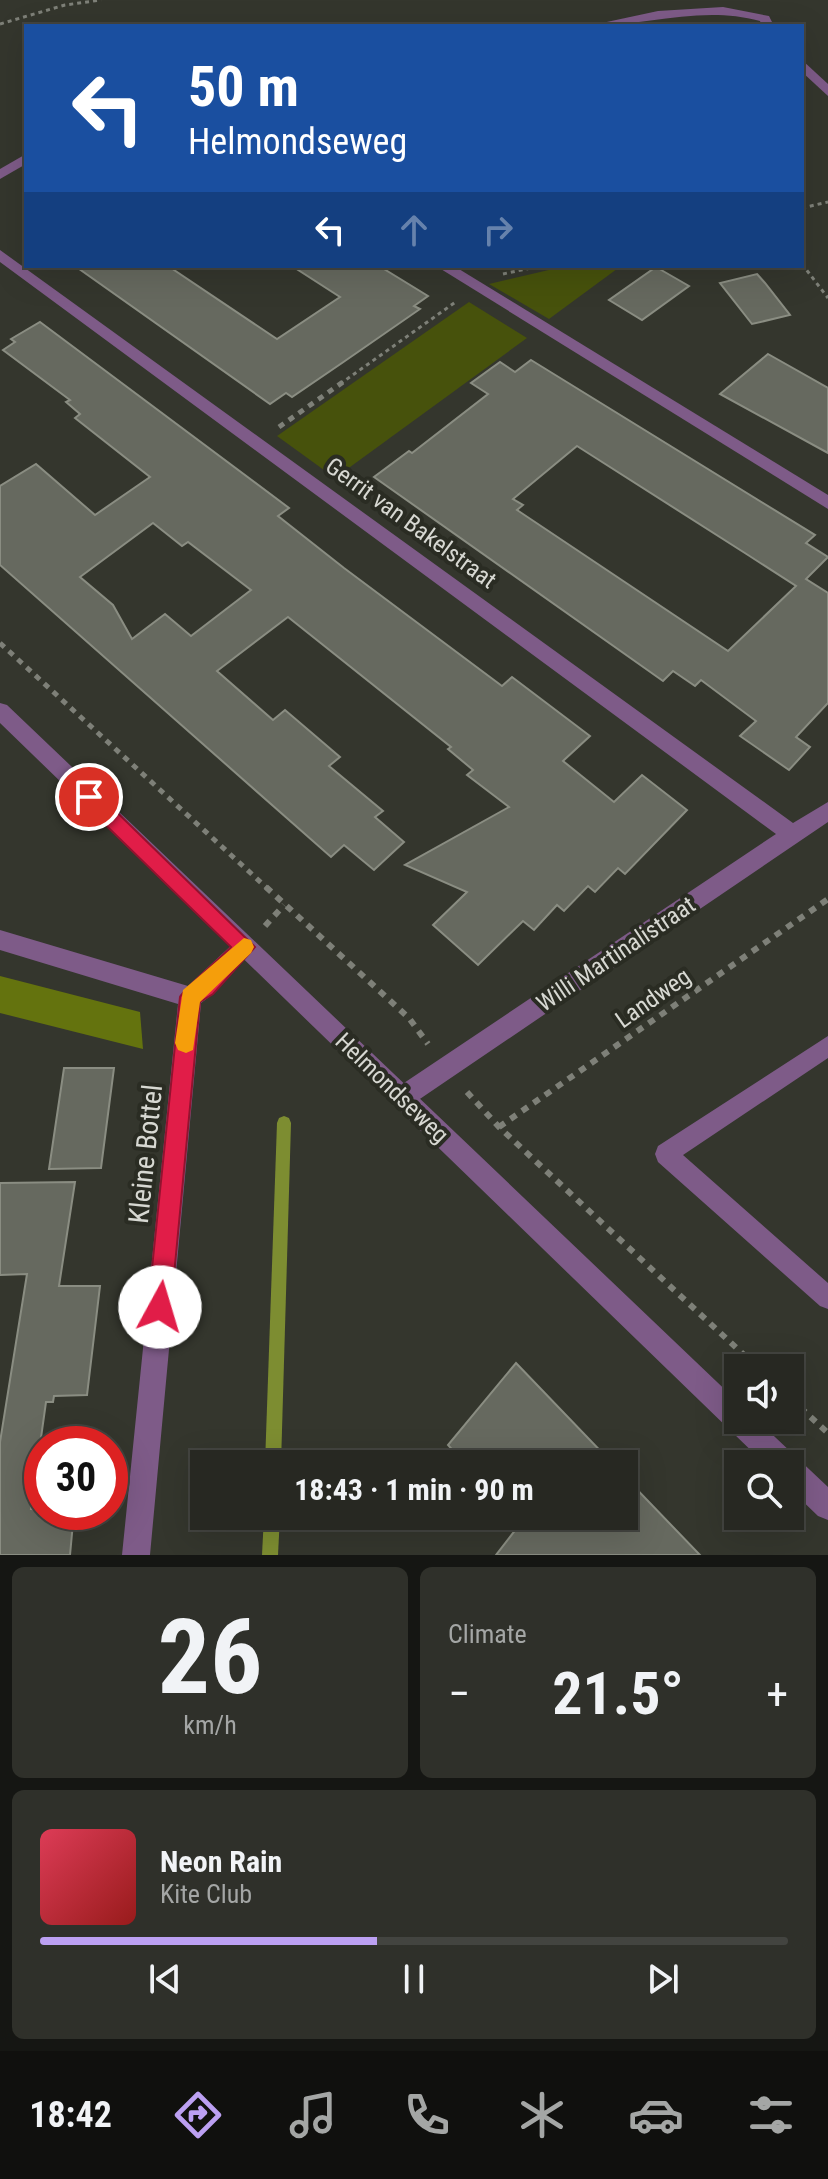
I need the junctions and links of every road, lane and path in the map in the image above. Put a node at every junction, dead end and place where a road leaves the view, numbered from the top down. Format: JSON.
{"nodes":[{"id":1,"x":101,"y":0,"type":"edge"},
{"id":2,"x":0,"y":24,"type":"edge"},
{"id":3,"x":604,"y":24,"type":"edge"},
{"id":4,"x":767,"y":24,"type":"edge"},
{"id":5,"x":804,"y":66,"type":"edge"},
{"id":6,"x":828,"y":92,"type":"edge"},
{"id":7,"x":24,"y":159,"type":"edge"},
{"id":8,"x":0,"y":175,"type":"edge"},
{"id":9,"x":828,"y":202,"type":"edge"},
{"id":10,"x":804,"y":208,"type":"edge"},
{"id":11,"x":0,"y":255,"type":"edge"},
{"id":12,"x":804,"y":267,"type":"edge"},
{"id":13,"x":446,"y":268,"type":"edge"},
{"id":14,"x":531,"y":268,"type":"edge"},
{"id":15,"x":477,"y":286,"type":"junction"},
{"id":16,"x":828,"y":298,"type":"edge"},
{"id":17,"x":259,"y":442,"type":"junction"},
{"id":18,"x":828,"y":503,"type":"edge"},
{"id":19,"x":0,"y":643,"type":"edge"},
{"id":20,"x":0,"y":711,"type":"edge"},
{"id":21,"x":828,"y":811,"type":"edge"},
{"id":22,"x":792,"y":834,"type":"junction"},
{"id":23,"x":828,"y":899,"type":"edge"},
{"id":24,"x":0,"y":940,"type":"edge"},
{"id":25,"x":245,"y":947,"type":"junction"},
{"id":26,"x":190,"y":997,"type":"junction"},
{"id":27,"x":828,"y":1046,"type":"edge"},
{"id":28,"x":447,"y":1069,"type":"junction"},
{"id":29,"x":403,"y":1097,"type":"junction"},
{"id":30,"x":499,"y":1127,"type":"junction"},
{"id":31,"x":828,"y":1298,"type":"edge"},
{"id":32,"x":743,"y":1354,"type":"edge"},
{"id":33,"x":804,"y":1411,"type":"edge"},
{"id":34,"x":828,"y":1433,"type":"edge"},
{"id":35,"x":769,"y":1450,"type":"edge"},
{"id":36,"x":804,"y":1483,"type":"edge"},
{"id":37,"x":828,"y":1506,"type":"edge"},
{"id":38,"x":136,"y":1555,"type":"edge"}],
"edges":[{"from":1,"to":2,"type":"path"},
{"from":3,"to":4,"type":"street"},
{"from":5,"to":6,"type":"street"},
{"from":7,"to":8,"type":"street"},
{"from":9,"to":10,"type":"path"},
{"from":11,"to":17,"type":"street","name":"Gerrit van Bakelstraat"},
{"from":12,"to":16,"type":"path"},
{"from":13,"to":15,"type":"street"},
{"from":14,"to":15,"type":"path"},
{"from":15,"to":17,"type":"path"},
{"from":15,"to":18,"type":"street"},
{"from":17,"to":22,"type":"street","name":"Gerrit van Bakelstraat"},
{"from":19,"to":28,"type":"path","name":"Helmondseweg"},
{"from":20,"to":25,"type":"street","name":"Helmondseweg"},
{"from":21,"to":22,"type":"street","name":"Willi Martinalistraat"},
{"from":22,"to":28,"type":"street","name":"Willi Martinalistraat"},
{"from":23,"to":30,"type":"path","name":"Landweg"},
{"from":24,"to":26,"type":"street"},
{"from":25,"to":26,"type":"street"},
{"from":25,"to":29,"type":"street","name":"Helmondseweg"},
{"from":26,"to":38,"type":"street","name":"Kleine Bottel"},
{"from":27,"to":31,"type":"lane"},
{"from":28,"to":29,"type":"street","name":"Willi Martinalistraat"},
{"from":28,"to":30,"type":"path","name":"Helmondseweg"},
{"from":29,"to":35,"type":"street","name":"Helmondseweg"},
{"from":30,"to":32,"type":"path","name":"Helmondseweg"},
{"from":33,"to":34,"type":"path"},
{"from":36,"to":37,"type":"street"}]}
